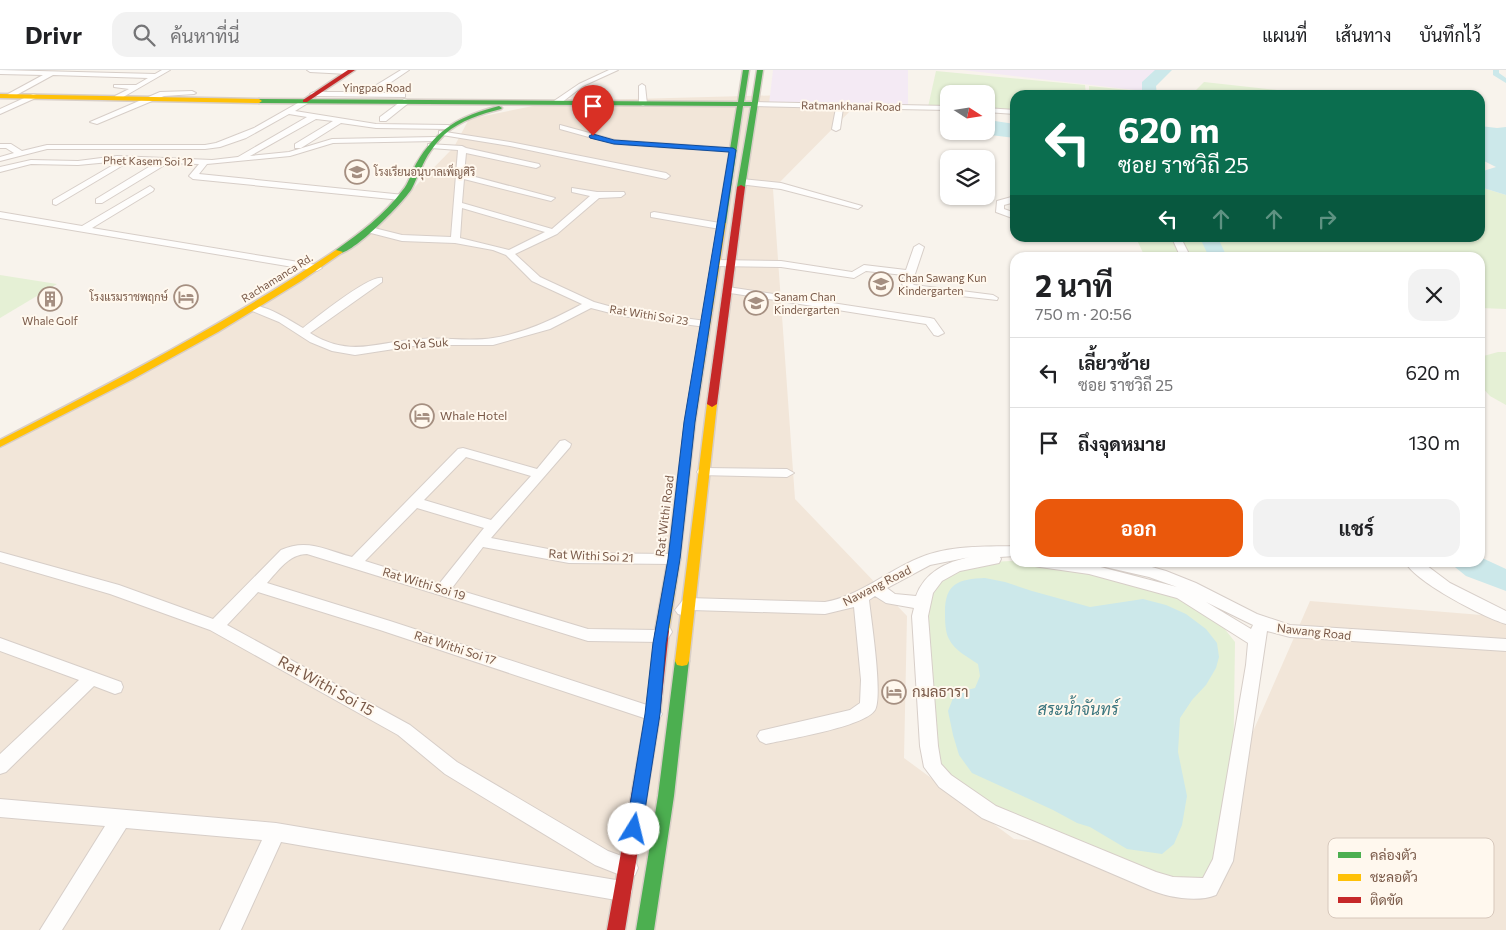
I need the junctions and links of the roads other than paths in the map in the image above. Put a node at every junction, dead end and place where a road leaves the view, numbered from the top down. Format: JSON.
{"nodes":[{"id":1,"x":166,"y":70,"type":"edge"},
{"id":2,"x":310,"y":70,"type":"edge"},
{"id":3,"x":615,"y":70,"type":"edge"},
{"id":4,"x":746,"y":70,"type":"edge"},
{"id":5,"x":760,"y":70,"type":"edge"},
{"id":6,"x":6,"y":71,"type":"edge"},
{"id":7,"x":55,"y":71,"type":"edge"},
{"id":8,"x":350,"y":71,"type":"edge"},
{"id":9,"x":408,"y":72,"type":"edge"},
{"id":10,"x":0,"y":76,"type":"edge"},
{"id":11,"x":156,"y":76,"type":"junction"},
{"id":12,"x":158,"y":84,"type":"dead end"},
{"id":13,"x":140,"y":85,"type":"junction"},
{"id":14,"x":116,"y":86,"type":"dead end"},
{"id":15,"x":642,"y":86,"type":"dead end"},
{"id":16,"x":192,"y":93,"type":"dead end"},
{"id":17,"x":6,"y":96,"type":"edge"},
{"id":18,"x":36,"y":96,"type":"junction"},
{"id":19,"x":118,"y":98,"type":"junction"},
{"id":20,"x":154,"y":98,"type":"junction"},
{"id":21,"x":310,"y":98,"type":"junction"},
{"id":22,"x":370,"y":98,"type":"junction"},
{"id":23,"x":405,"y":98,"type":"junction"},
{"id":24,"x":558,"y":102,"type":"junction"},
{"id":25,"x":506,"y":103,"type":"junction"},
{"id":26,"x":643,"y":104,"type":"junction"},
{"id":27,"x":754,"y":104,"type":"junction"},
{"id":28,"x":740,"y":105,"type":"junction"},
{"id":29,"x":840,"y":106,"type":"junction"},
{"id":30,"x":940,"y":108,"type":"edge"},
{"id":31,"x":995,"y":111,"type":"edge"},
{"id":32,"x":0,"y":112,"type":"edge"},
{"id":33,"x":288,"y":112,"type":"junction"},
{"id":34,"x":1010,"y":112,"type":"edge"},
{"id":35,"x":315,"y":116,"type":"junction"},
{"id":36,"x":383,"y":119,"type":"dead end"},
{"id":37,"x":340,"y":120,"type":"junction"},
{"id":38,"x":94,"y":122,"type":"dead end"},
{"id":39,"x":563,"y":127,"type":"dead end"},
{"id":40,"x":836,"y":128,"type":"dead end"},
{"id":41,"x":440,"y":136,"type":"junction"},
{"id":42,"x":0,"y":146,"type":"edge"},
{"id":43,"x":462,"y":150,"type":"junction"},
{"id":44,"x":733,"y":150,"type":"junction"},
{"id":45,"x":19,"y":153,"type":"junction"},
{"id":46,"x":287,"y":153,"type":"dead end"},
{"id":47,"x":0,"y":158,"type":"edge"},
{"id":48,"x":239,"y":158,"type":"junction"},
{"id":49,"x":129,"y":159,"type":"junction"},
{"id":50,"x":166,"y":160,"type":"junction"},
{"id":51,"x":204,"y":162,"type":"junction"},
{"id":52,"x":536,"y":166,"type":"dead end"},
{"id":53,"x":0,"y":170,"type":"edge"},
{"id":54,"x":460,"y":175,"type":"junction"},
{"id":55,"x":666,"y":176,"type":"dead end"},
{"id":56,"x":742,"y":182,"type":"junction"},
{"id":57,"x":150,"y":189,"type":"dead end"},
{"id":58,"x":575,"y":190,"type":"dead end"},
{"id":59,"x":621,"y":194,"type":"dead end"},
{"id":60,"x":597,"y":195,"type":"junction"},
{"id":61,"x":401,"y":197,"type":"junction"},
{"id":62,"x":551,"y":198,"type":"dead end"},
{"id":63,"x":1010,"y":199,"type":"edge"},
{"id":64,"x":99,"y":201,"type":"dead end"},
{"id":65,"x":56,"y":202,"type":"dead end"},
{"id":66,"x":457,"y":204,"type":"junction"},
{"id":67,"x":858,"y":206,"type":"dead end"},
{"id":68,"x":0,"y":215,"type":"edge"},
{"id":69,"x":654,"y":215,"type":"dead end"},
{"id":70,"x":1010,"y":215,"type":"edge"},
{"id":71,"x":720,"y":226,"type":"junction"},
{"id":72,"x":83,"y":229,"type":"junction"},
{"id":73,"x":370,"y":230,"type":"junction"},
{"id":74,"x":554,"y":232,"type":"junction"},
{"id":75,"x":455,"y":240,"type":"junction"},
{"id":76,"x":919,"y":247,"type":"dead end"},
{"id":77,"x":509,"y":253,"type":"junction"},
{"id":78,"x":716,"y":263,"type":"junction"},
{"id":79,"x":731,"y":263,"type":"junction"},
{"id":80,"x":316,"y":268,"type":"junction"},
{"id":81,"x":910,"y":273,"type":"junction"},
{"id":82,"x":378,"y":280,"type":"dead end"},
{"id":83,"x":728,"y":290,"type":"junction"},
{"id":84,"x":993,"y":298,"type":"dead end"},
{"id":85,"x":590,"y":304,"type":"junction"},
{"id":86,"x":254,"y":308,"type":"junction"},
{"id":87,"x":706,"y":324,"type":"junction"},
{"id":88,"x":303,"y":333,"type":"junction"},
{"id":89,"x":938,"y":333,"type":"dead end"},
{"id":90,"x":696,"y":386,"type":"junction"},
{"id":91,"x":714,"y":386,"type":"junction"},
{"id":92,"x":0,"y":444,"type":"edge"},
{"id":93,"x":565,"y":444,"type":"dead end"},
{"id":94,"x":704,"y":472,"type":"junction"},
{"id":95,"x":787,"y":473,"type":"dead end"},
{"id":96,"x":540,"y":474,"type":"junction"},
{"id":97,"x":414,"y":502,"type":"junction"},
{"id":98,"x":494,"y":526,"type":"junction"},
{"id":99,"x":480,"y":541,"type":"junction"},
{"id":100,"x":1010,"y":551,"type":"edge"},
{"id":101,"x":0,"y":557,"type":"edge"},
{"id":102,"x":674,"y":559,"type":"junction"},
{"id":103,"x":1010,"y":560,"type":"edge"},
{"id":104,"x":354,"y":564,"type":"junction"},
{"id":105,"x":1075,"y":567,"type":"edge"},
{"id":106,"x":1125,"y":567,"type":"edge"},
{"id":107,"x":1417,"y":567,"type":"edge"},
{"id":108,"x":257,"y":586,"type":"junction"},
{"id":109,"x":876,"y":588,"type":"junction"},
{"id":110,"x":443,"y":590,"type":"junction"},
{"id":111,"x":861,"y":597,"type":"junction"},
{"id":112,"x":923,"y":603,"type":"junction"},
{"id":113,"x":688,"y":604,"type":"junction"},
{"id":114,"x":1506,"y":618,"type":"edge"},
{"id":115,"x":216,"y":626,"type":"junction"},
{"id":116,"x":1258,"y":632,"type":"junction"},
{"id":117,"x":661,"y":636,"type":"junction"},
{"id":118,"x":0,"y":644,"type":"edge"},
{"id":119,"x":1506,"y":645,"type":"edge"},
{"id":120,"x":92,"y":678,"type":"junction"},
{"id":121,"x":115,"y":686,"type":"dead end"},
{"id":122,"x":652,"y":714,"type":"junction"},
{"id":123,"x":766,"y":736,"type":"dead end"},
{"id":124,"x":0,"y":766,"type":"edge"},
{"id":125,"x":0,"y":808,"type":"edge"},
{"id":126,"x":121,"y":818,"type":"junction"},
{"id":127,"x":276,"y":832,"type":"junction"},
{"id":128,"x":628,"y":868,"type":"junction"},
{"id":129,"x":622,"y":891,"type":"junction"},
{"id":130,"x":50,"y":930,"type":"edge"},
{"id":131,"x":230,"y":930,"type":"edge"},
{"id":132,"x":616,"y":930,"type":"edge"},
{"id":133,"x":645,"y":930,"type":"edge"}],
"edges":[{"from":1,"to":11,"type":"street"},
{"from":2,"to":8,"type":"street"},
{"from":3,"to":24,"type":"street"},
{"from":4,"to":28,"type":"main road","name":"Rat Withi Road"},
{"from":5,"to":27,"type":"main road"},
{"from":6,"to":7,"type":"street"},
{"from":6,"to":10,"type":"street"},
{"from":7,"to":11,"type":"street"},
{"from":7,"to":17,"type":"street"},
{"from":8,"to":21,"type":"main road"},
{"from":9,"to":22,"type":"street"},
{"from":9,"to":22,"type":"street"},
{"from":11,"to":13,"type":"street"},
{"from":12,"to":13,"type":"street"},
{"from":13,"to":14,"type":"street"},
{"from":13,"to":19,"type":"street"},
{"from":15,"to":26,"type":"street"},
{"from":16,"to":20,"type":"street"},
{"from":17,"to":18,"type":"main road","name":"Yingpao Road"},
{"from":18,"to":19,"type":"main road","name":"Yingpao Road"},
{"from":18,"to":32,"type":"street"},
{"from":19,"to":20,"type":"main road","name":"Yingpao Road"},
{"from":20,"to":21,"type":"main road","name":"Yingpao Road"},
{"from":20,"to":38,"type":"street"},
{"from":21,"to":22,"type":"main road","name":"Yingpao Road"},
{"from":21,"to":33,"type":"street"},
{"from":22,"to":23,"type":"main road","name":"Yingpao Road"},
{"from":23,"to":25,"type":"main road","name":"Yingpao Road"},
{"from":23,"to":36,"type":"street"},
{"from":24,"to":25,"type":"main road","name":"Yingpao Road"},
{"from":24,"to":26,"type":"main road","name":"Yingpao Road"},
{"from":25,"to":41,"type":"main road","name":"Rachamanca Rd."},
{"from":26,"to":28,"type":"main road","name":"Yingpao Road"},
{"from":27,"to":28,"type":"main road","name":"Yingpao Road"},
{"from":27,"to":29,"type":"street","name":"Ratmankhanai Road"},
{"from":27,"to":56,"type":"main road"},
{"from":28,"to":44,"type":"main road","name":"Rat Withi Road"},
{"from":29,"to":30,"type":"street","name":"Ratmankhanai Road"},
{"from":29,"to":40,"type":"street"},
{"from":31,"to":34,"type":"street"},
{"from":33,"to":35,"type":"street"},
{"from":33,"to":45,"type":"street"},
{"from":35,"to":37,"type":"street"},
{"from":35,"to":48,"type":"street"},
{"from":37,"to":41,"type":"street"},
{"from":37,"to":46,"type":"street"},
{"from":39,"to":44,"type":"street"},
{"from":41,"to":43,"type":"street"},
{"from":41,"to":48,"type":"street","name":"Phet Kasem Soi 12"},
{"from":41,"to":55,"type":"street"},
{"from":41,"to":61,"type":"main road","name":"Rachamanca Rd."},
{"from":42,"to":45,"type":"street"},
{"from":43,"to":52,"type":"street"},
{"from":43,"to":54,"type":"street"},
{"from":44,"to":71,"type":"main road","name":"Rat Withi Road"},
{"from":45,"to":47,"type":"street"},
{"from":48,"to":51,"type":"street","name":"Phet Kasem Soi 12"},
{"from":49,"to":50,"type":"street","name":"Phet Kasem Soi 12"},
{"from":49,"to":53,"type":"street","name":"Phet Kasem Soi 12"},
{"from":49,"to":65,"type":"street"},
{"from":50,"to":51,"type":"street","name":"Phet Kasem Soi 12"},
{"from":50,"to":64,"type":"street"},
{"from":51,"to":61,"type":"street"},
{"from":54,"to":62,"type":"street"},
{"from":54,"to":66,"type":"street"},
{"from":56,"to":67,"type":"street"},
{"from":56,"to":79,"type":"main road"},
{"from":57,"to":72,"type":"street"},
{"from":58,"to":60,"type":"street"},
{"from":59,"to":60,"type":"street"},
{"from":60,"to":74,"type":"street"},
{"from":61,"to":73,"type":"main road","name":"Rachamanca Rd."},
{"from":63,"to":70,"type":"street"},
{"from":66,"to":74,"type":"street"},
{"from":66,"to":75,"type":"street"},
{"from":68,"to":72,"type":"street"},
{"from":69,"to":71,"type":"street"},
{"from":71,"to":78,"type":"main road","name":"Rat Withi Road"},
{"from":72,"to":80,"type":"street"},
{"from":73,"to":75,"type":"street","name":"Rat Withi Soi 23"},
{"from":73,"to":80,"type":"main road","name":"Rachamanca Rd."},
{"from":74,"to":77,"type":"street"},
{"from":75,"to":77,"type":"street","name":"Rat Withi Soi 23"},
{"from":76,"to":81,"type":"street"},
{"from":77,"to":85,"type":"street","name":"Rat Withi Soi 23"},
{"from":78,"to":79,"type":"street"},
{"from":78,"to":87,"type":"main road","name":"Rat Withi Road"},
{"from":79,"to":81,"type":"street"},
{"from":79,"to":83,"type":"main road"},
{"from":80,"to":86,"type":"main road","name":"Rachamanca Rd."},
{"from":81,"to":84,"type":"street"},
{"from":82,"to":88,"type":"street"},
{"from":83,"to":89,"type":"street"},
{"from":83,"to":91,"type":"main road"},
{"from":85,"to":87,"type":"street","name":"Rat Withi Soi 23"},
{"from":85,"to":88,"type":"street","name":"Soi Ya Suk"},
{"from":86,"to":88,"type":"street","name":"Soi Ya Suk"},
{"from":86,"to":92,"type":"main road","name":"Rachamanca Rd."},
{"from":87,"to":90,"type":"main road","name":"Rat Withi Road"},
{"from":90,"to":91,"type":"main road"},
{"from":90,"to":102,"type":"main road","name":"Rat Withi Road"},
{"from":91,"to":94,"type":"main road"},
{"from":93,"to":96,"type":"street"},
{"from":94,"to":95,"type":"street"},
{"from":94,"to":113,"type":"main road"},
{"from":96,"to":97,"type":"street"},
{"from":96,"to":98,"type":"street"},
{"from":97,"to":98,"type":"street"},
{"from":97,"to":104,"type":"street"},
{"from":98,"to":99,"type":"street"},
{"from":99,"to":102,"type":"street","name":"Rat Withi Soi 21"},
{"from":99,"to":110,"type":"street"},
{"from":100,"to":109,"type":"street","name":"Nawang Road"},
{"from":101,"to":115,"type":"street","name":"Rat Withi Soi 15"},
{"from":102,"to":117,"type":"main road","name":"Rat Withi Road"},
{"from":103,"to":112,"type":"street"},
{"from":104,"to":108,"type":"street","name":"Rat Withi Soi 19"},
{"from":104,"to":110,"type":"street","name":"Rat Withi Soi 19"},
{"from":105,"to":116,"type":"street"},
{"from":106,"to":116,"type":"street","name":"Nawang Road"},
{"from":107,"to":114,"type":"street"},
{"from":108,"to":115,"type":"street","name":"Rat Withi Soi 19"},
{"from":108,"to":122,"type":"street","name":"Rat Withi Soi 17"},
{"from":109,"to":111,"type":"street","name":"Nawang Road"},
{"from":109,"to":112,"type":"street"},
{"from":110,"to":117,"type":"street","name":"Rat Withi Soi 19"},
{"from":111,"to":113,"type":"street","name":"Nawang Road"},
{"from":111,"to":123,"type":"street"},
{"from":112,"to":116,"type":"street"},
{"from":113,"to":117,"type":"street"},
{"from":113,"to":133,"type":"main road"},
{"from":115,"to":128,"type":"street","name":"Rat Withi Soi 15"},
{"from":116,"to":119,"type":"street","name":"Nawang Road"},
{"from":117,"to":122,"type":"main road","name":"Rat Withi Road"},
{"from":118,"to":120,"type":"street"},
{"from":120,"to":121,"type":"street"},
{"from":120,"to":124,"type":"street"},
{"from":122,"to":128,"type":"main road","name":"Rat Withi Road"},
{"from":125,"to":126,"type":"street"},
{"from":126,"to":127,"type":"street"},
{"from":126,"to":130,"type":"street"},
{"from":127,"to":129,"type":"street"},
{"from":127,"to":131,"type":"street"},
{"from":128,"to":129,"type":"main road","name":"Rat Withi Road"},
{"from":129,"to":132,"type":"main road","name":"Rat Withi Road"}]}
